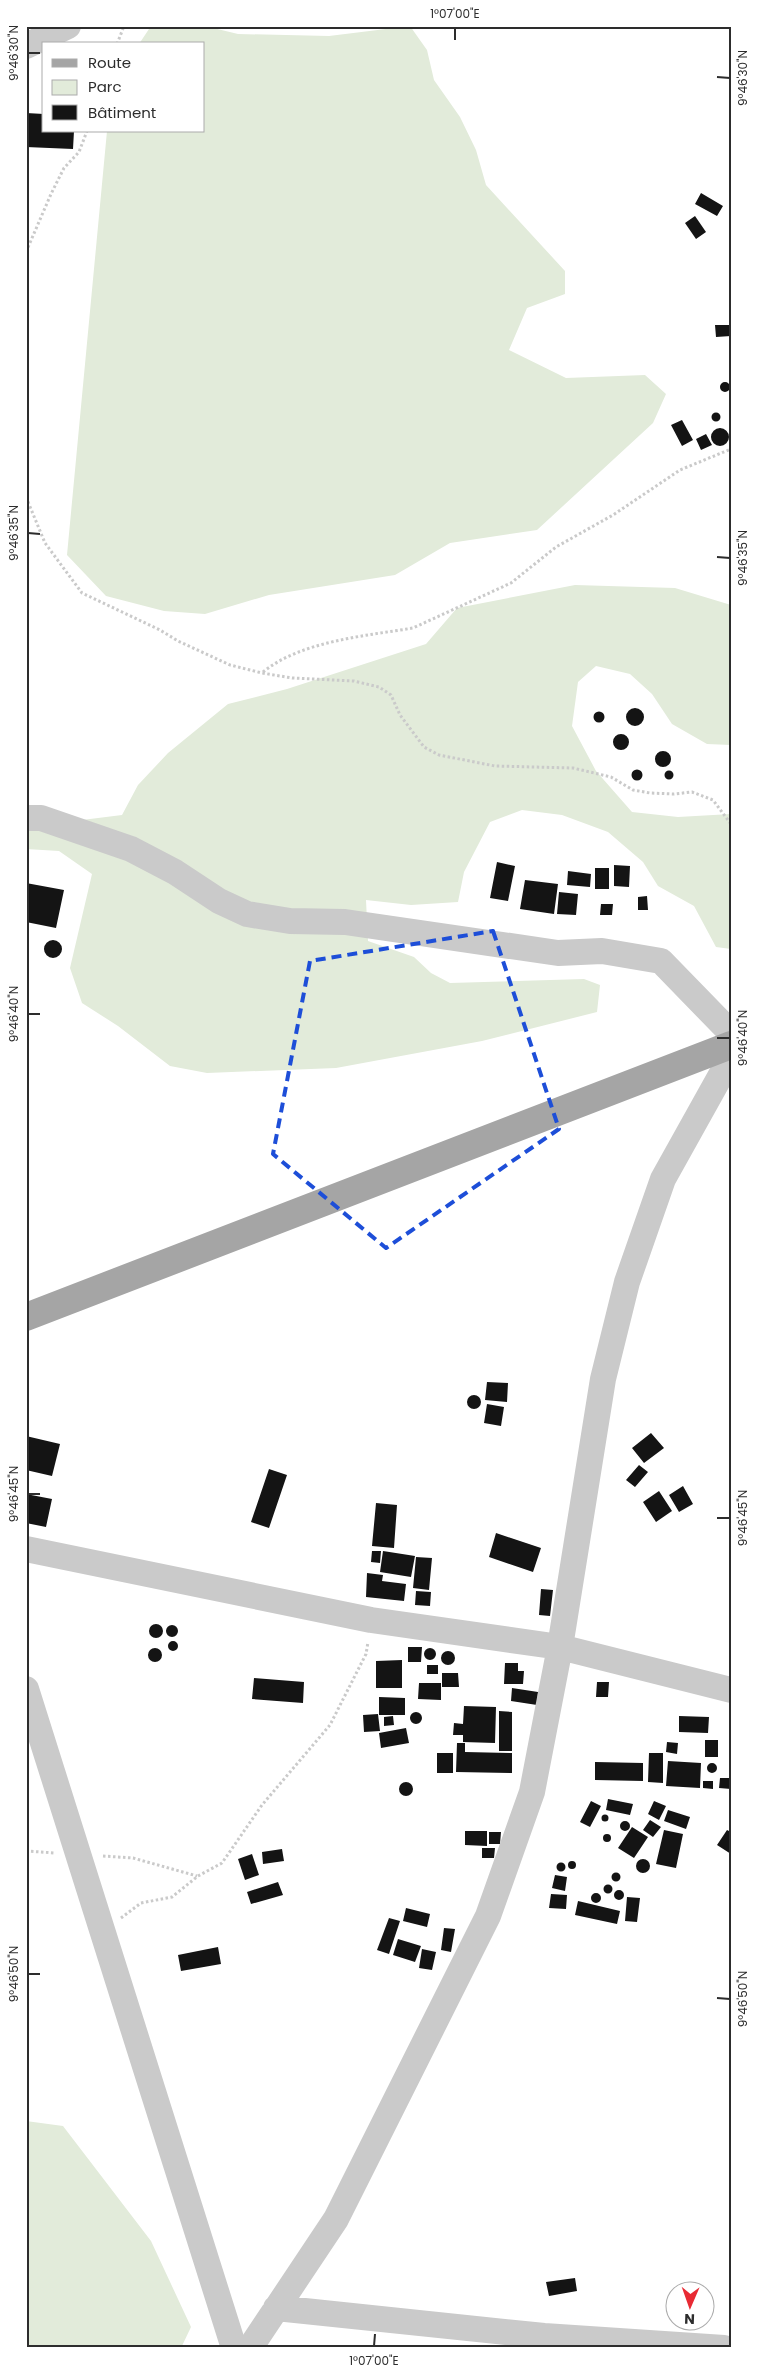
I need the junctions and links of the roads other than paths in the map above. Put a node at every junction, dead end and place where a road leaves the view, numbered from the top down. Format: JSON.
{"nodes":[{"id":1,"x":68,"y":26,"type":"edge"},
{"id":2,"x":26,"y":46,"type":"edge"},
{"id":3,"x":26,"y":818,"type":"edge"},
{"id":4,"x":731,"y":1033,"type":"edge"},
{"id":5,"x":731,"y":1045,"type":"edge"},
{"id":6,"x":731,"y":1057,"type":"edge"},
{"id":7,"x":26,"y":1317,"type":"edge"},
{"id":8,"x":26,"y":1549,"type":"edge"},
{"id":9,"x":560,"y":1647,"type":"junction"},
{"id":10,"x":26,"y":1689,"type":"edge"},
{"id":11,"x":731,"y":1690,"type":"edge"},
{"id":12,"x":276,"y":2308,"type":"junction"},
{"id":13,"x":234,"y":2348,"type":"edge"},
{"id":14,"x":250,"y":2348,"type":"edge"},
{"id":15,"x":724,"y":2348,"type":"edge"}],
"edges":[{"from":1,"to":2,"type":"street"},
{"from":3,"to":4,"type":"street"},
{"from":5,"to":7,"type":"main road"},
{"from":6,"to":9,"type":"street"},
{"from":8,"to":9,"type":"street"},
{"from":9,"to":11,"type":"street"},
{"from":9,"to":12,"type":"street"},
{"from":10,"to":13,"type":"street"},
{"from":12,"to":14,"type":"street"},
{"from":12,"to":15,"type":"street"}]}
